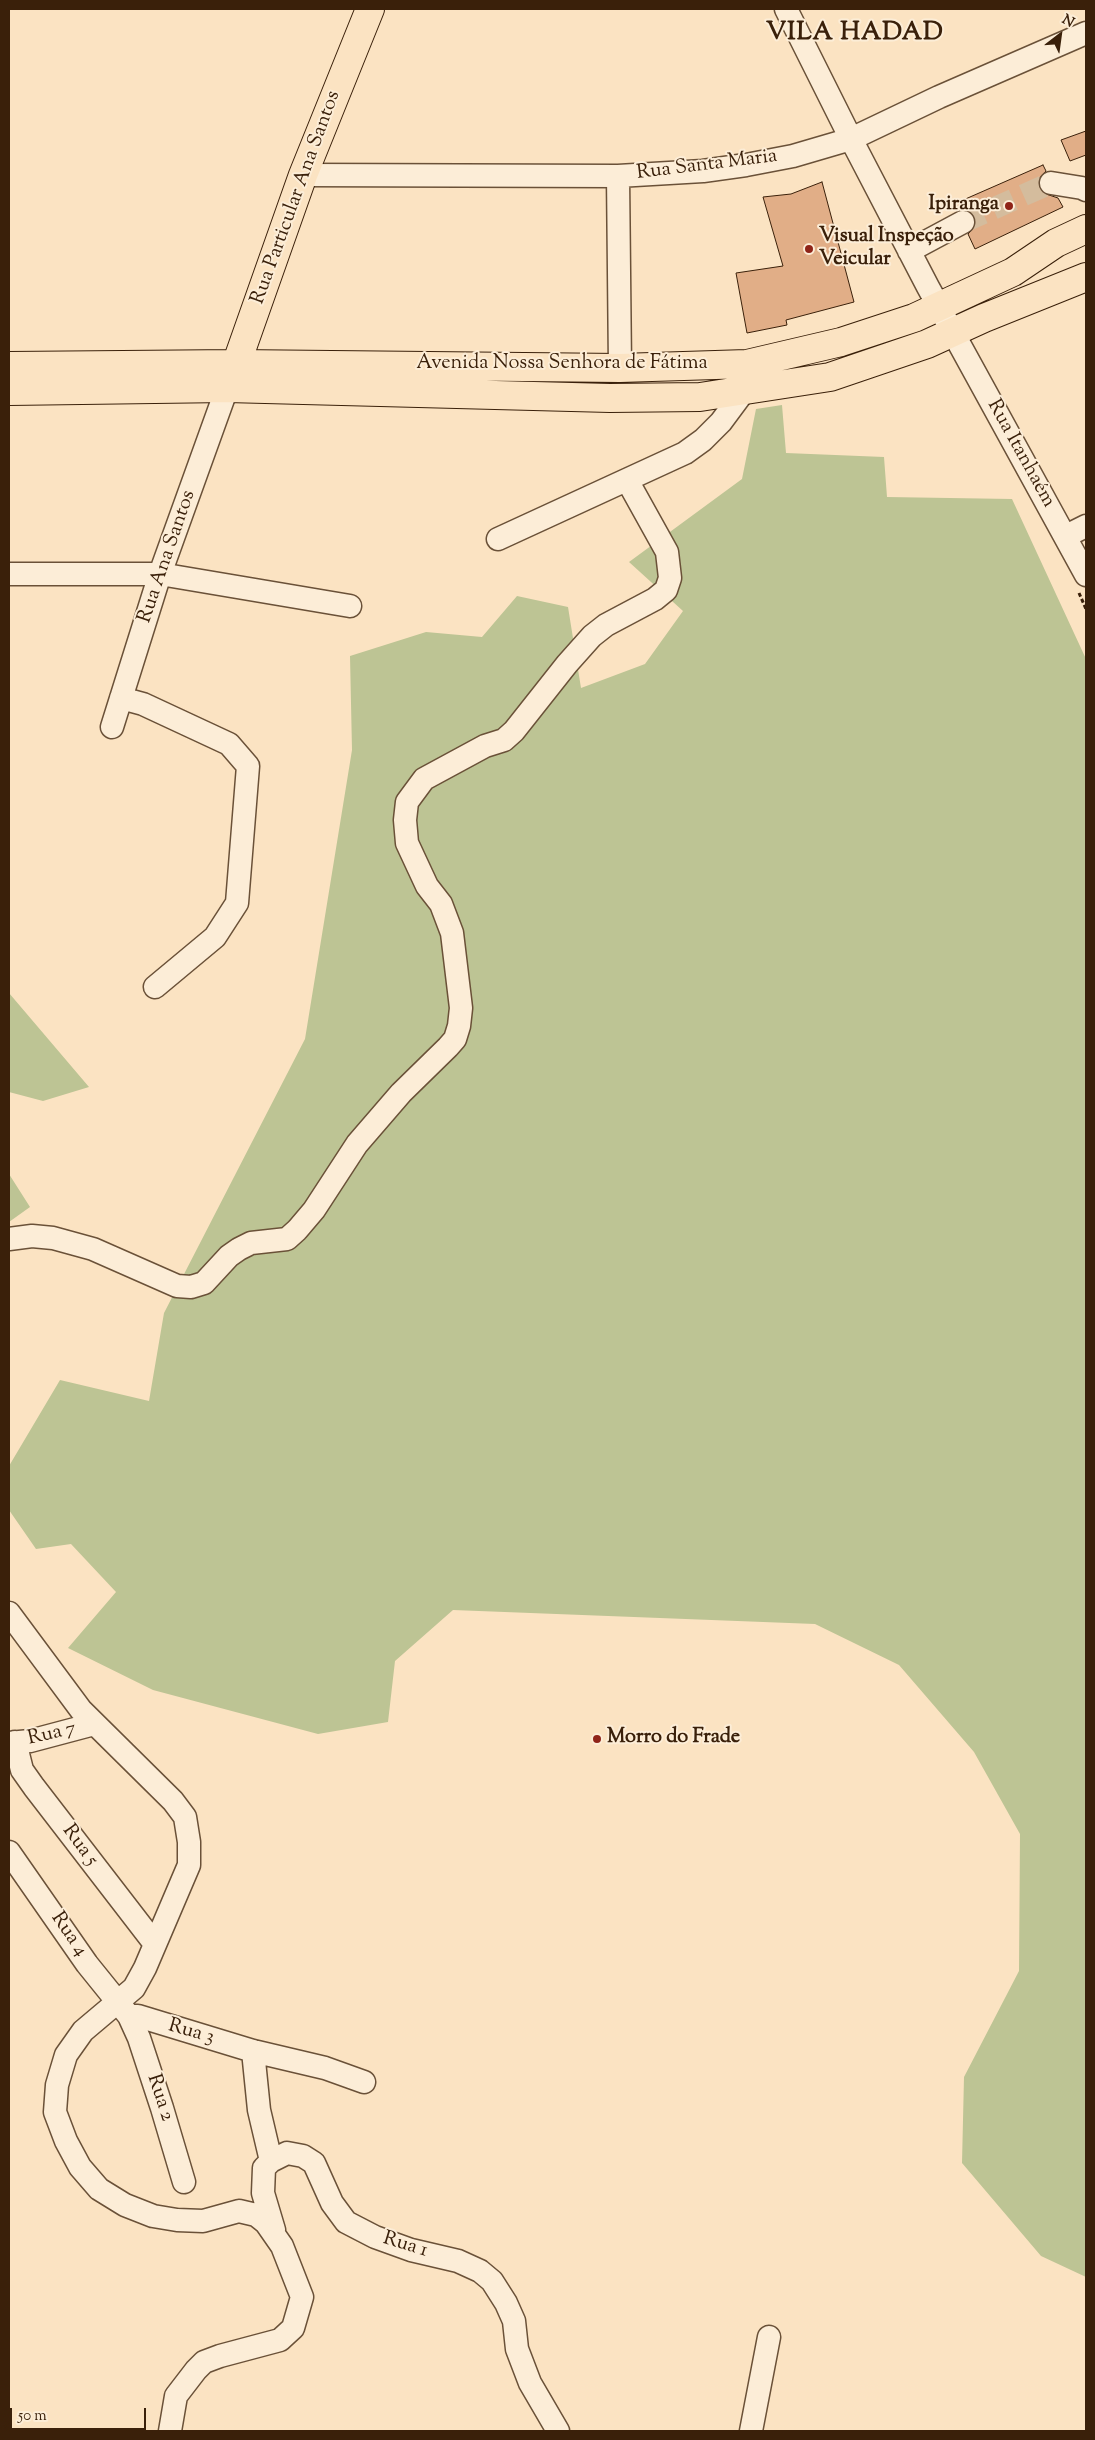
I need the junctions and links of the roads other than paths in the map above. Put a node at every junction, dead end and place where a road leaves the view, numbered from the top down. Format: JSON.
{"nodes":[{"id":1,"x":370,"y":9,"type":"edge"},
{"id":2,"x":786,"y":9,"type":"edge"},
{"id":3,"x":1086,"y":33,"type":"edge"},
{"id":4,"x":851,"y":139,"type":"junction"},
{"id":5,"x":303,"y":175,"type":"junction"},
{"id":6,"x":618,"y":176,"type":"junction"},
{"id":7,"x":1052,"y":182,"type":"tunnel mouth"},
{"id":8,"x":1086,"y":190,"type":"edge"},
{"id":9,"x":963,"y":222,"type":"tunnel mouth"},
{"id":10,"x":1086,"y":229,"type":"edge"},
{"id":11,"x":1086,"y":247,"type":"edge"},
{"id":12,"x":910,"y":251,"type":"junction"},
{"id":13,"x":1013,"y":272,"type":"junction"},
{"id":14,"x":1086,"y":277,"type":"edge"},
{"id":15,"x":939,"y":306,"type":"junction"},
{"id":16,"x":953,"y":333,"type":"junction"},
{"id":17,"x":9,"y":366,"type":"edge"},
{"id":18,"x":620,"y":368,"type":"junction"},
{"id":19,"x":232,"y":376,"type":"junction"},
{"id":20,"x":9,"y":391,"type":"edge"},
{"id":21,"x":744,"y":391,"type":"junction"},
{"id":22,"x":628,"y":480,"type":"junction"},
{"id":23,"x":1086,"y":526,"type":"edge"},
{"id":24,"x":1066,"y":536,"type":"junction"},
{"id":25,"x":498,"y":539,"type":"dead end"},
{"id":26,"x":9,"y":574,"type":"edge"},
{"id":27,"x":160,"y":574,"type":"junction"},
{"id":28,"x":1086,"y":576,"type":"edge"},
{"id":29,"x":350,"y":606,"type":"dead end"},
{"id":30,"x":121,"y":698,"type":"junction"},
{"id":31,"x":112,"y":727,"type":"dead end"},
{"id":32,"x":155,"y":987,"type":"dead end"},
{"id":33,"x":9,"y":1239,"type":"edge"},
{"id":34,"x":9,"y":1613,"type":"edge"},
{"id":35,"x":94,"y":1724,"type":"junction"},
{"id":36,"x":12,"y":1743,"type":"edge"},
{"id":37,"x":9,"y":1852,"type":"edge"},
{"id":38,"x":155,"y":1944,"type":"junction"},
{"id":39,"x":123,"y":2009,"type":"junction"},
{"id":40,"x":253,"y":2051,"type":"junction"},
{"id":41,"x":364,"y":2082,"type":"dead end"},
{"id":42,"x":270,"y":2161,"type":"junction"},
{"id":43,"x":184,"y":2182,"type":"dead end"},
{"id":44,"x":277,"y":2238,"type":"junction"},
{"id":45,"x":769,"y":2337,"type":"dead end"},
{"id":46,"x":170,"y":2431,"type":"edge"},
{"id":47,"x":558,"y":2431,"type":"edge"},
{"id":48,"x":751,"y":2431,"type":"edge"}],
"edges":[{"from":1,"to":5,"type":"main road","name":"Rua Particular Ana Santos"},
{"from":2,"to":4,"type":"street","name":"Rua Itanhaém"},
{"from":3,"to":4,"type":"street","name":"Rua Santa Maria"},
{"from":4,"to":6,"type":"street","name":"Rua Santa Maria"},
{"from":4,"to":12,"type":"street","name":"Rua Itanhaém"},
{"from":5,"to":6,"type":"street","name":"Rua Santa Maria"},
{"from":5,"to":19,"type":"main road","name":"Rua Particular Ana Santos"},
{"from":6,"to":18,"type":"street"},
{"from":7,"to":8,"type":"street"},
{"from":9,"to":12,"type":"street"},
{"from":10,"to":13,"type":"main road","name":"Avenida Nossa Senhora de Fátima"},
{"from":11,"to":13,"type":"main road"},
{"from":12,"to":15,"type":"street","name":"Rua Itanhaém"},
{"from":13,"to":15,"type":"main road","name":"Avenida Nossa Senhora de Fátima"},
{"from":14,"to":16,"type":"main road","name":"Avenida Nossa Senhora de Fátima"},
{"from":15,"to":16,"type":"street","name":"Rua Itanhaém"},
{"from":15,"to":18,"type":"main road","name":"Avenida Nossa Senhora de Fátima"},
{"from":16,"to":21,"type":"main road","name":"Avenida Nossa Senhora de Fátima"},
{"from":16,"to":24,"type":"street","name":"Rua Itanhaém"},
{"from":17,"to":19,"type":"main road","name":"Avenida Nossa Senhora de Fátima"},
{"from":18,"to":19,"type":"main road","name":"Avenida Nossa Senhora de Fátima"},
{"from":19,"to":20,"type":"main road","name":"Avenida Nossa Senhora de Fátima"},
{"from":19,"to":21,"type":"main road","name":"Avenida Nossa Senhora de Fátima"},
{"from":19,"to":27,"type":"street","name":"Rua Ana Santos"},
{"from":21,"to":22,"type":"street"},
{"from":22,"to":25,"type":"street"},
{"from":22,"to":33,"type":"street"},
{"from":23,"to":24,"type":"street"},
{"from":24,"to":28,"type":"street","name":"Rua Itanhaém"},
{"from":26,"to":27,"type":"street"},
{"from":27,"to":29,"type":"street"},
{"from":27,"to":30,"type":"street","name":"Rua Ana Santos"},
{"from":30,"to":31,"type":"street","name":"Rua Ana Santos"},
{"from":30,"to":32,"type":"street"},
{"from":34,"to":35,"type":"street"},
{"from":35,"to":36,"type":"street","name":"Rua 7"},
{"from":35,"to":38,"type":"street"},
{"from":36,"to":38,"type":"street","name":"Rua 5"},
{"from":37,"to":39,"type":"street","name":"Rua 4"},
{"from":38,"to":39,"type":"street"},
{"from":39,"to":40,"type":"street","name":"Rua 3"},
{"from":39,"to":43,"type":"street","name":"Rua 2"},
{"from":39,"to":44,"type":"street"},
{"from":40,"to":41,"type":"street","name":"Rua 3"},
{"from":40,"to":42,"type":"street"},
{"from":42,"to":44,"type":"street"},
{"from":42,"to":47,"type":"street","name":"Rua 1"},
{"from":44,"to":46,"type":"street"},
{"from":45,"to":48,"type":"street"}]}
